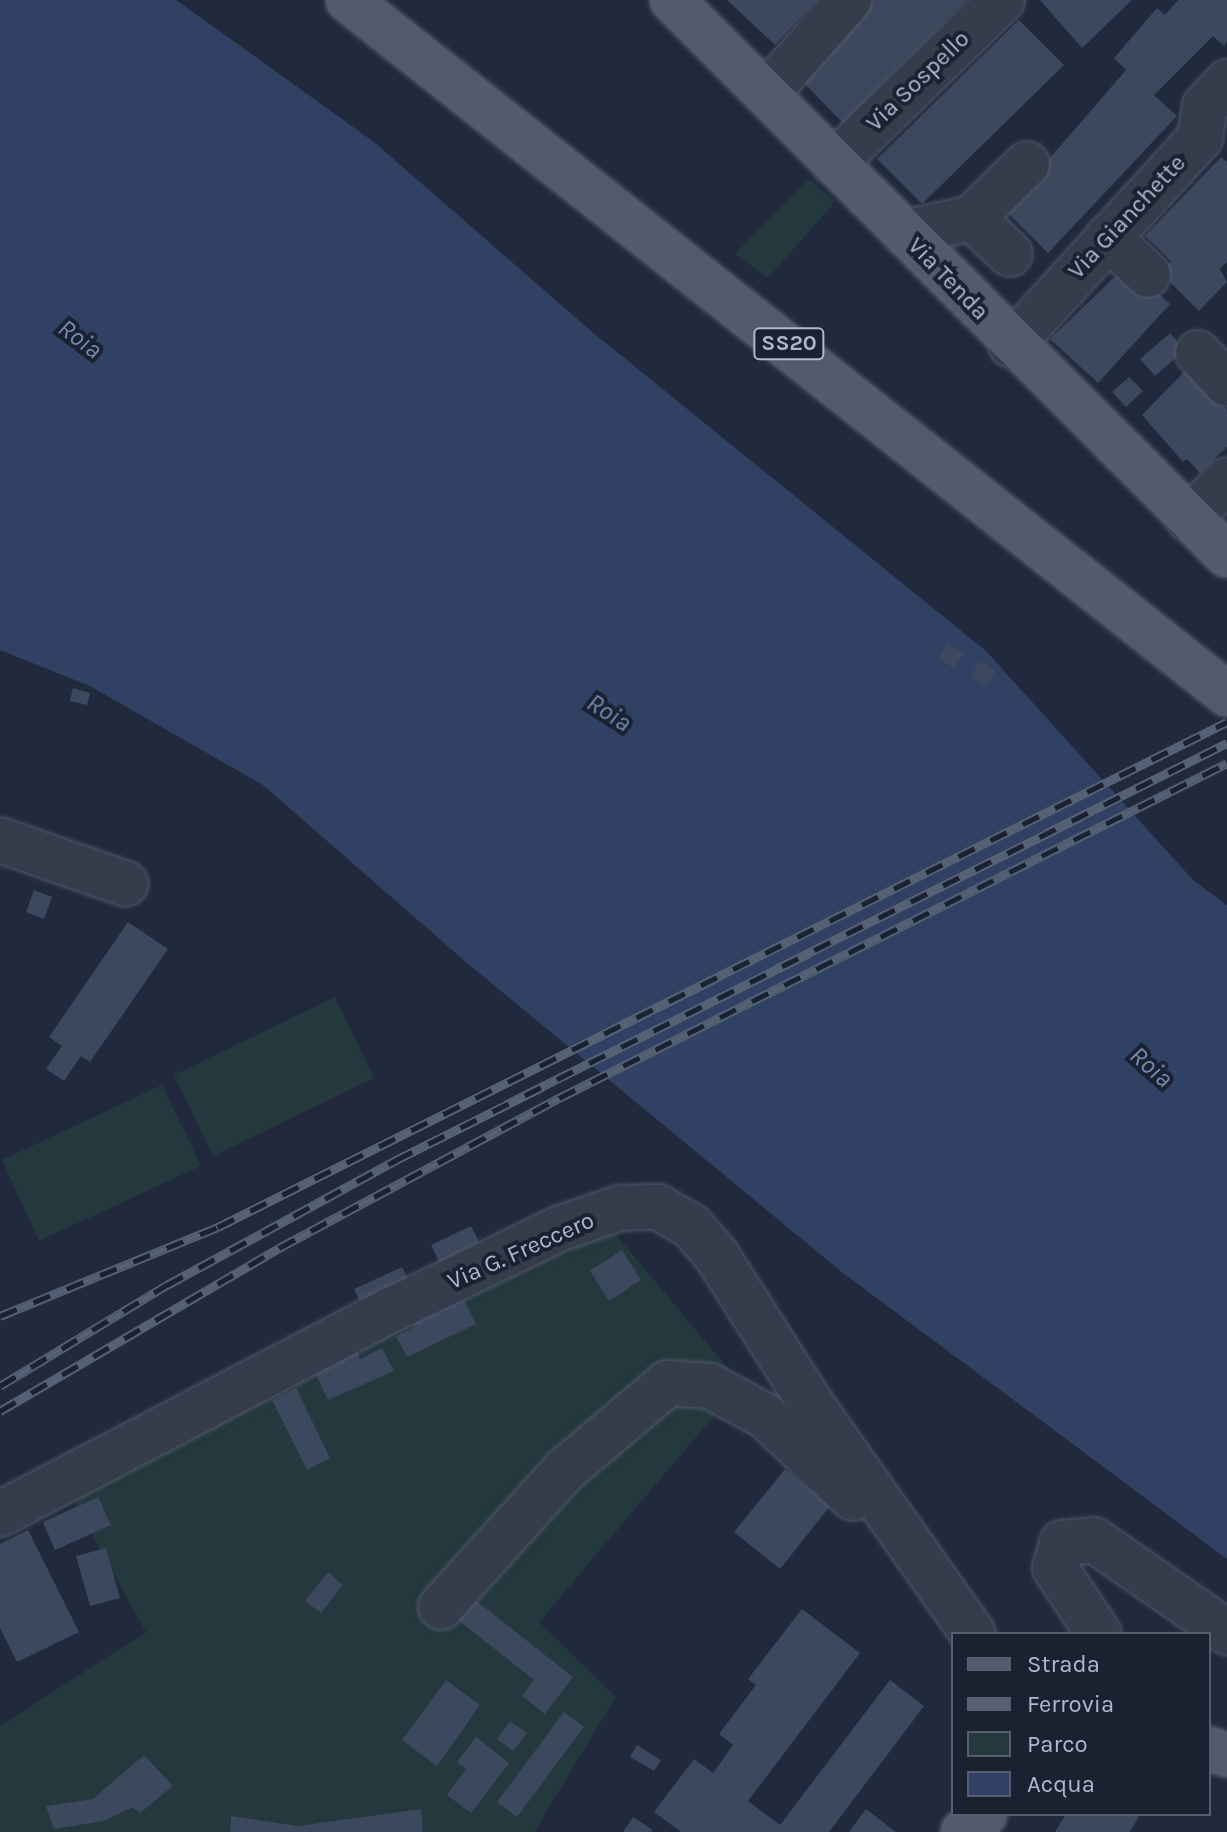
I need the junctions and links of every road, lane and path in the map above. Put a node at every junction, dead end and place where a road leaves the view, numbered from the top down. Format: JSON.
{"nodes":[{"id":1,"x":348,"y":0,"type":"edge"},
{"id":2,"x":672,"y":0,"type":"edge"},
{"id":3,"x":849,"y":0,"type":"edge"},
{"id":4,"x":1002,"y":0,"type":"edge"},
{"id":5,"x":1227,"y":82,"type":"edge"},
{"id":6,"x":767,"y":93,"type":"junction"},
{"id":7,"x":834,"y":163,"type":"junction"},
{"id":8,"x":1027,"y":164,"type":"dead end"},
{"id":9,"x":972,"y":218,"type":"junction"},
{"id":10,"x":904,"y":233,"type":"junction"},
{"id":11,"x":1108,"y":237,"type":"junction"},
{"id":12,"x":1010,"y":254,"type":"dead end"},
{"id":13,"x":1148,"y":275,"type":"dead end"},
{"id":14,"x":1011,"y":345,"type":"junction"},
{"id":15,"x":1198,"y":353,"type":"dead end"},
{"id":16,"x":1227,"y":384,"type":"edge"},
{"id":17,"x":1227,"y":480,"type":"edge"},
{"id":18,"x":1189,"y":519,"type":"junction"},
{"id":19,"x":1227,"y":555,"type":"edge"},
{"id":20,"x":1227,"y":694,"type":"edge"},
{"id":21,"x":0,"y":840,"type":"edge"},
{"id":22,"x":126,"y":884,"type":"dead end"},
{"id":23,"x":0,"y":1514,"type":"edge"},
{"id":24,"x":900,"y":1530,"type":"junction"},
{"id":25,"x":441,"y":1607,"type":"dead end"},
{"id":26,"x":1209,"y":1628,"type":"edge"},
{"id":27,"x":972,"y":1632,"type":"edge"},
{"id":28,"x":1098,"y":1632,"type":"edge"},
{"id":29,"x":983,"y":1816,"type":"edge"},
{"id":30,"x":963,"y":1832,"type":"edge"}],
"edges":[{"from":1,"to":20,"type":"main road","number":"SS20"},
{"from":2,"to":6,"type":"main road","name":"Via Tenda"},
{"from":3,"to":6,"type":"street"},
{"from":4,"to":7,"type":"street","name":"Via Sospello"},
{"from":5,"to":11,"type":"street","name":"Via Gianchette"},
{"from":6,"to":7,"type":"main road","name":"Via Tenda"},
{"from":7,"to":10,"type":"main road","name":"Via Tenda"},
{"from":8,"to":9,"type":"street"},
{"from":9,"to":10,"type":"street"},
{"from":9,"to":12,"type":"street"},
{"from":10,"to":14,"type":"main road","name":"Via Tenda"},
{"from":11,"to":13,"type":"street"},
{"from":11,"to":14,"type":"street","name":"Via Gianchette"},
{"from":14,"to":18,"type":"main road","name":"Via Tenda"},
{"from":15,"to":16,"type":"street"},
{"from":17,"to":18,"type":"street"},
{"from":18,"to":19,"type":"main road","name":"Via Tenda"},
{"from":21,"to":22,"type":"street"},
{"from":23,"to":24,"type":"street","name":"Via G. Freccero"},
{"from":24,"to":25,"type":"street"},
{"from":24,"to":27,"type":"street","name":"Via G. Freccero"},
{"from":26,"to":28,"type":"street"},
{"from":29,"to":30,"type":"main road"}]}
